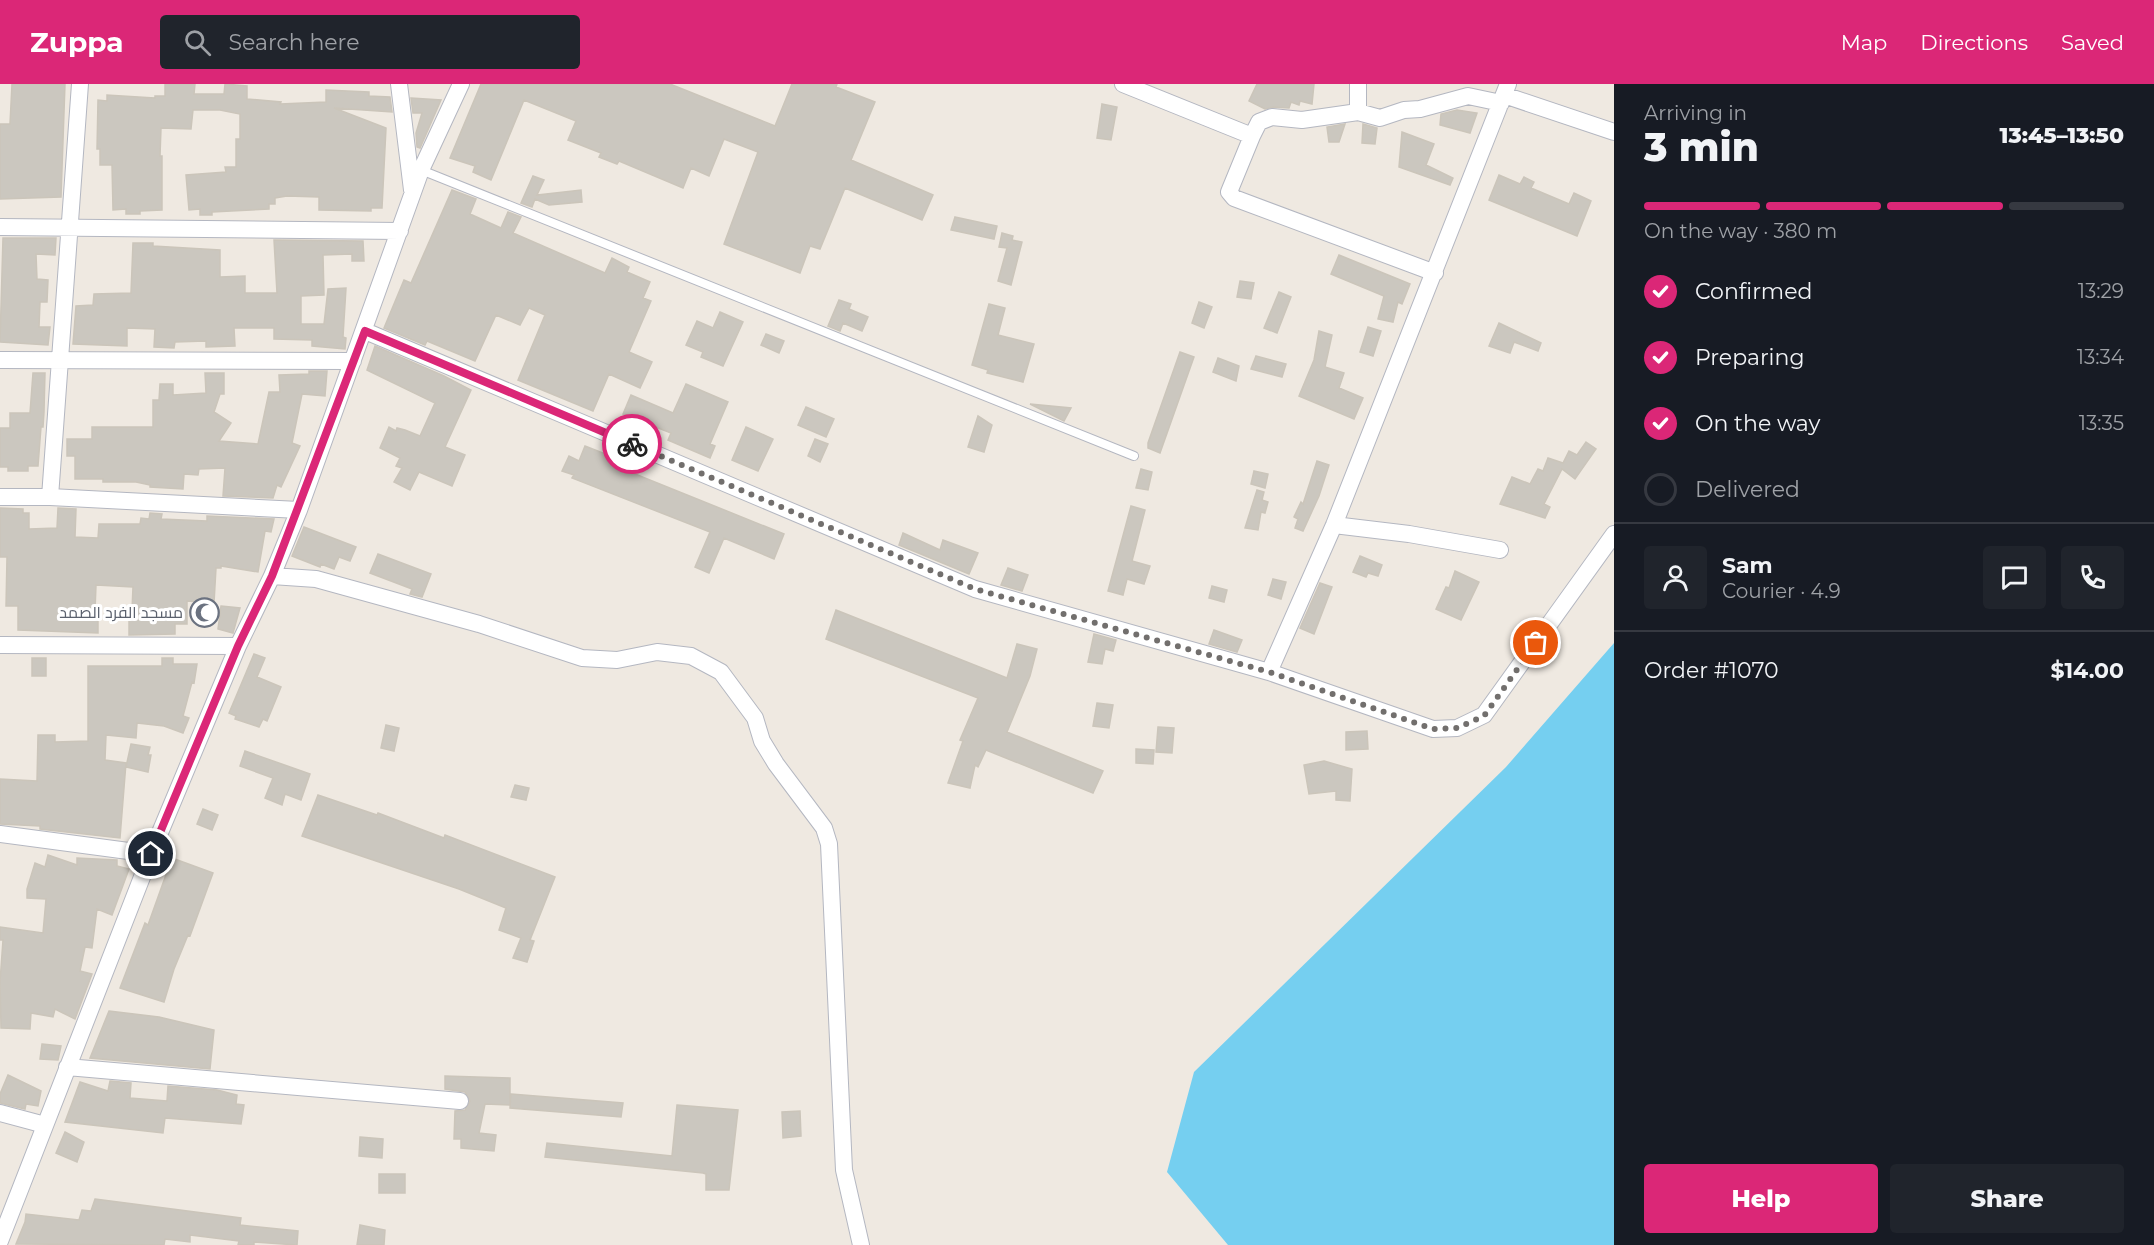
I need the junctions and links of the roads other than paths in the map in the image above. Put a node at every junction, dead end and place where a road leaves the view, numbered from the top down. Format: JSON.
{"nodes":[{"id":1,"x":80,"y":84,"type":"edge"},
{"id":2,"x":399,"y":84,"type":"edge"},
{"id":3,"x":461,"y":84,"type":"edge"},
{"id":4,"x":1123,"y":84,"type":"edge"},
{"id":5,"x":1358,"y":84,"type":"edge"},
{"id":6,"x":1504,"y":94,"type":"edge"},
{"id":7,"x":1358,"y":112,"type":"junction"},
{"id":8,"x":1614,"y":132,"type":"edge"},
{"id":9,"x":1252,"y":136,"type":"junction"},
{"id":10,"x":422,"y":170,"type":"junction"},
{"id":11,"x":412,"y":195,"type":"junction"},
{"id":12,"x":0,"y":227,"type":"edge"},
{"id":13,"x":70,"y":228,"type":"junction"},
{"id":14,"x":400,"y":231,"type":"junction"},
{"id":15,"x":1435,"y":273,"type":"junction"},
{"id":16,"x":365,"y":331,"type":"junction"},
{"id":17,"x":0,"y":360,"type":"edge"},
{"id":18,"x":60,"y":361,"type":"junction"},
{"id":19,"x":353,"y":361,"type":"junction"},
{"id":20,"x":1134,"y":456,"type":"dead end"},
{"id":21,"x":0,"y":497,"type":"edge"},
{"id":22,"x":50,"y":497,"type":"junction"},
{"id":23,"x":299,"y":510,"type":"junction"},
{"id":24,"x":1334,"y":525,"type":"junction"},
{"id":25,"x":1614,"y":534,"type":"edge"},
{"id":26,"x":1500,"y":550,"type":"dead end"},
{"id":27,"x":272,"y":576,"type":"junction"},
{"id":28,"x":0,"y":645,"type":"edge"},
{"id":29,"x":238,"y":646,"type":"junction"},
{"id":30,"x":1269,"y":672,"type":"junction"},
{"id":31,"x":0,"y":834,"type":"edge"},
{"id":32,"x":151,"y":854,"type":"junction"},
{"id":33,"x":67,"y":1067,"type":"junction"},
{"id":34,"x":460,"y":1101,"type":"dead end"},
{"id":35,"x":0,"y":1113,"type":"edge"},
{"id":36,"x":45,"y":1125,"type":"junction"},
{"id":37,"x":0,"y":1242,"type":"edge"},
{"id":38,"x":7,"y":1245,"type":"edge"},
{"id":39,"x":861,"y":1245,"type":"edge"}],
"edges":[{"from":1,"to":13,"type":"street"},
{"from":2,"to":11,"type":"street"},
{"from":3,"to":10,"type":"street"},
{"from":4,"to":9,"type":"street"},
{"from":5,"to":7,"type":"street"},
{"from":6,"to":7,"type":"street"},
{"from":6,"to":8,"type":"street"},
{"from":6,"to":15,"type":"street"},
{"from":7,"to":9,"type":"street"},
{"from":9,"to":15,"type":"street"},
{"from":10,"to":11,"type":"street"},
{"from":10,"to":20,"type":"lane"},
{"from":11,"to":14,"type":"street"},
{"from":12,"to":13,"type":"street"},
{"from":13,"to":14,"type":"street"},
{"from":13,"to":18,"type":"street"},
{"from":14,"to":16,"type":"street"},
{"from":15,"to":24,"type":"street"},
{"from":16,"to":19,"type":"street"},
{"from":16,"to":30,"type":"street"},
{"from":17,"to":18,"type":"street"},
{"from":18,"to":19,"type":"street"},
{"from":18,"to":22,"type":"street"},
{"from":19,"to":23,"type":"street"},
{"from":21,"to":22,"type":"street"},
{"from":22,"to":23,"type":"street"},
{"from":23,"to":27,"type":"street"},
{"from":24,"to":26,"type":"street"},
{"from":24,"to":30,"type":"street"},
{"from":25,"to":30,"type":"street"},
{"from":27,"to":29,"type":"street"},
{"from":27,"to":39,"type":"street"},
{"from":28,"to":29,"type":"street"},
{"from":29,"to":32,"type":"street"},
{"from":31,"to":32,"type":"street"},
{"from":32,"to":33,"type":"street"},
{"from":33,"to":34,"type":"street"},
{"from":33,"to":36,"type":"street"},
{"from":35,"to":36,"type":"street"},
{"from":36,"to":37,"type":"street"},
{"from":37,"to":38,"type":"street"}]}
